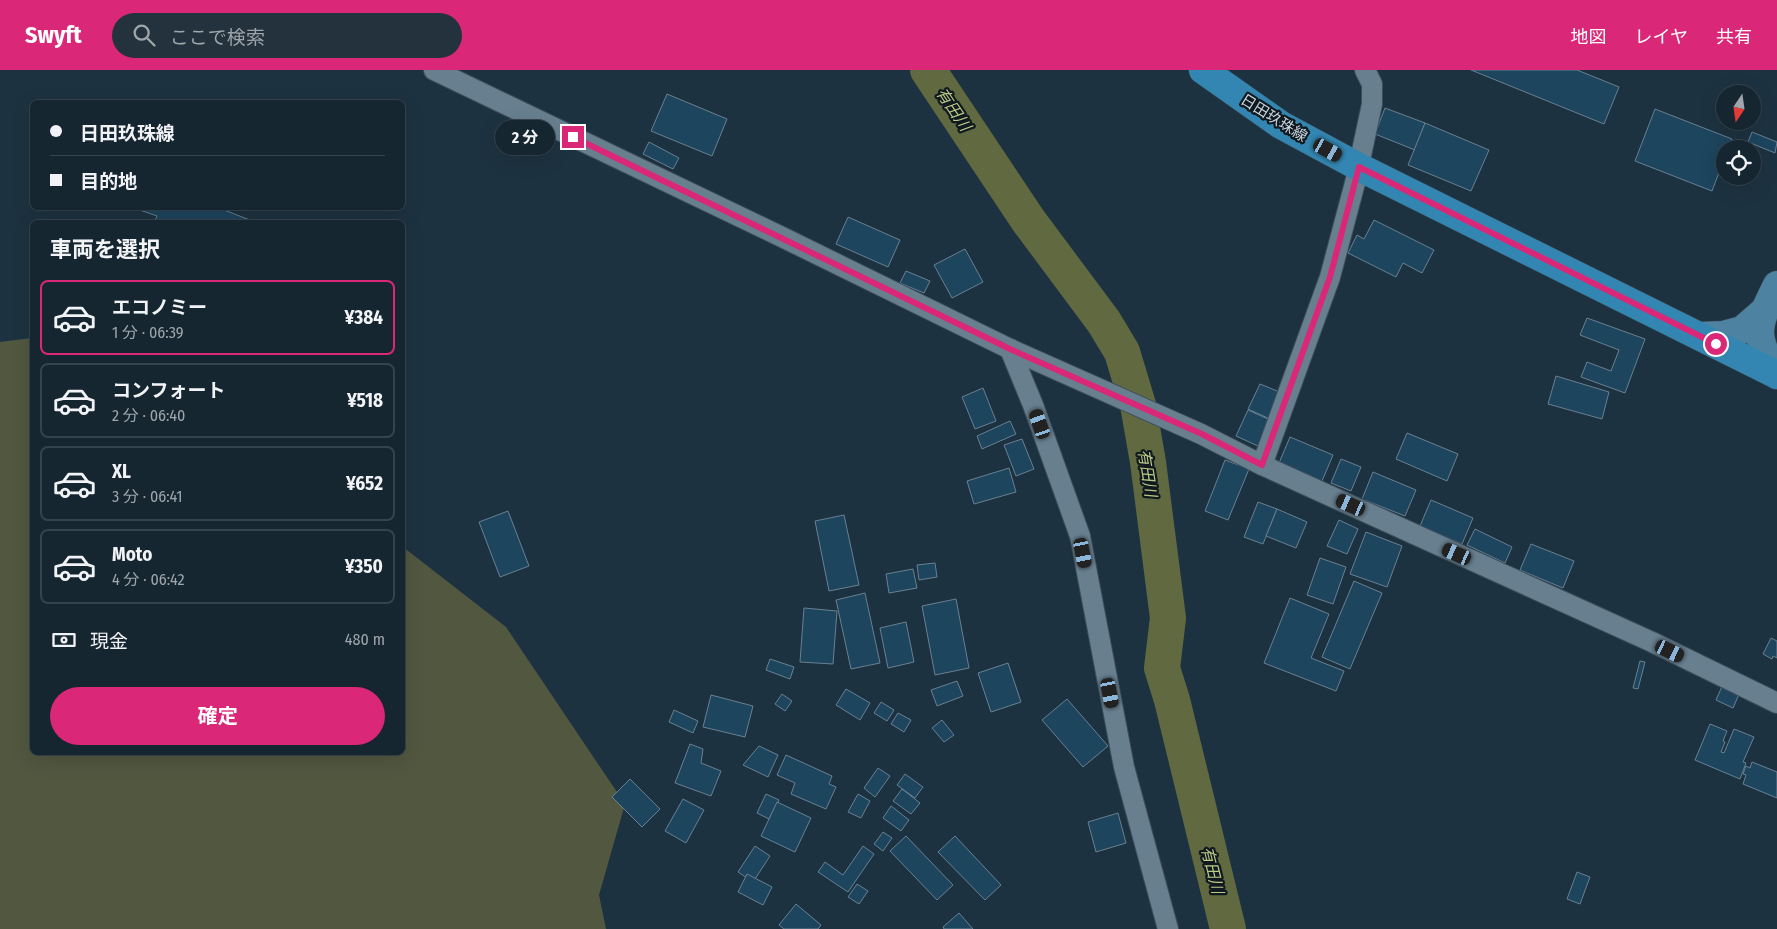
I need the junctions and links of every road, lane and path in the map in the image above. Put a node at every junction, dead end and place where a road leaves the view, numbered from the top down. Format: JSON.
{"nodes":[{"id":1,"x":434,"y":70,"type":"edge"},
{"id":2,"x":1203,"y":70,"type":"edge"},
{"id":3,"x":1365,"y":70,"type":"edge"},
{"id":4,"x":1359,"y":167,"type":"junction"},
{"id":5,"x":1777,"y":285,"type":"edge"},
{"id":6,"x":1764,"y":311,"type":"junction"},
{"id":7,"x":1700,"y":336,"type":"junction"},
{"id":8,"x":1018,"y":352,"type":"junction"},
{"id":9,"x":1777,"y":375,"type":"edge"},
{"id":10,"x":1262,"y":465,"type":"junction"},
{"id":11,"x":1777,"y":703,"type":"edge"},
{"id":12,"x":1168,"y":929,"type":"edge"}],
"edges":[{"from":1,"to":8,"type":"street"},
{"from":2,"to":4,"type":"main road","name":"日田玖珠線"},
{"from":3,"to":4,"type":"street"},
{"from":4,"to":7,"type":"main road","name":"日田玖珠線"},
{"from":4,"to":10,"type":"street"},
{"from":5,"to":6,"type":"street"},
{"from":6,"to":7,"type":"street"},
{"from":6,"to":9,"type":"street"},
{"from":7,"to":9,"type":"main road","name":"日田玖珠線"},
{"from":8,"to":10,"type":"street"},
{"from":8,"to":12,"type":"street"},
{"from":10,"to":11,"type":"street"}]}
